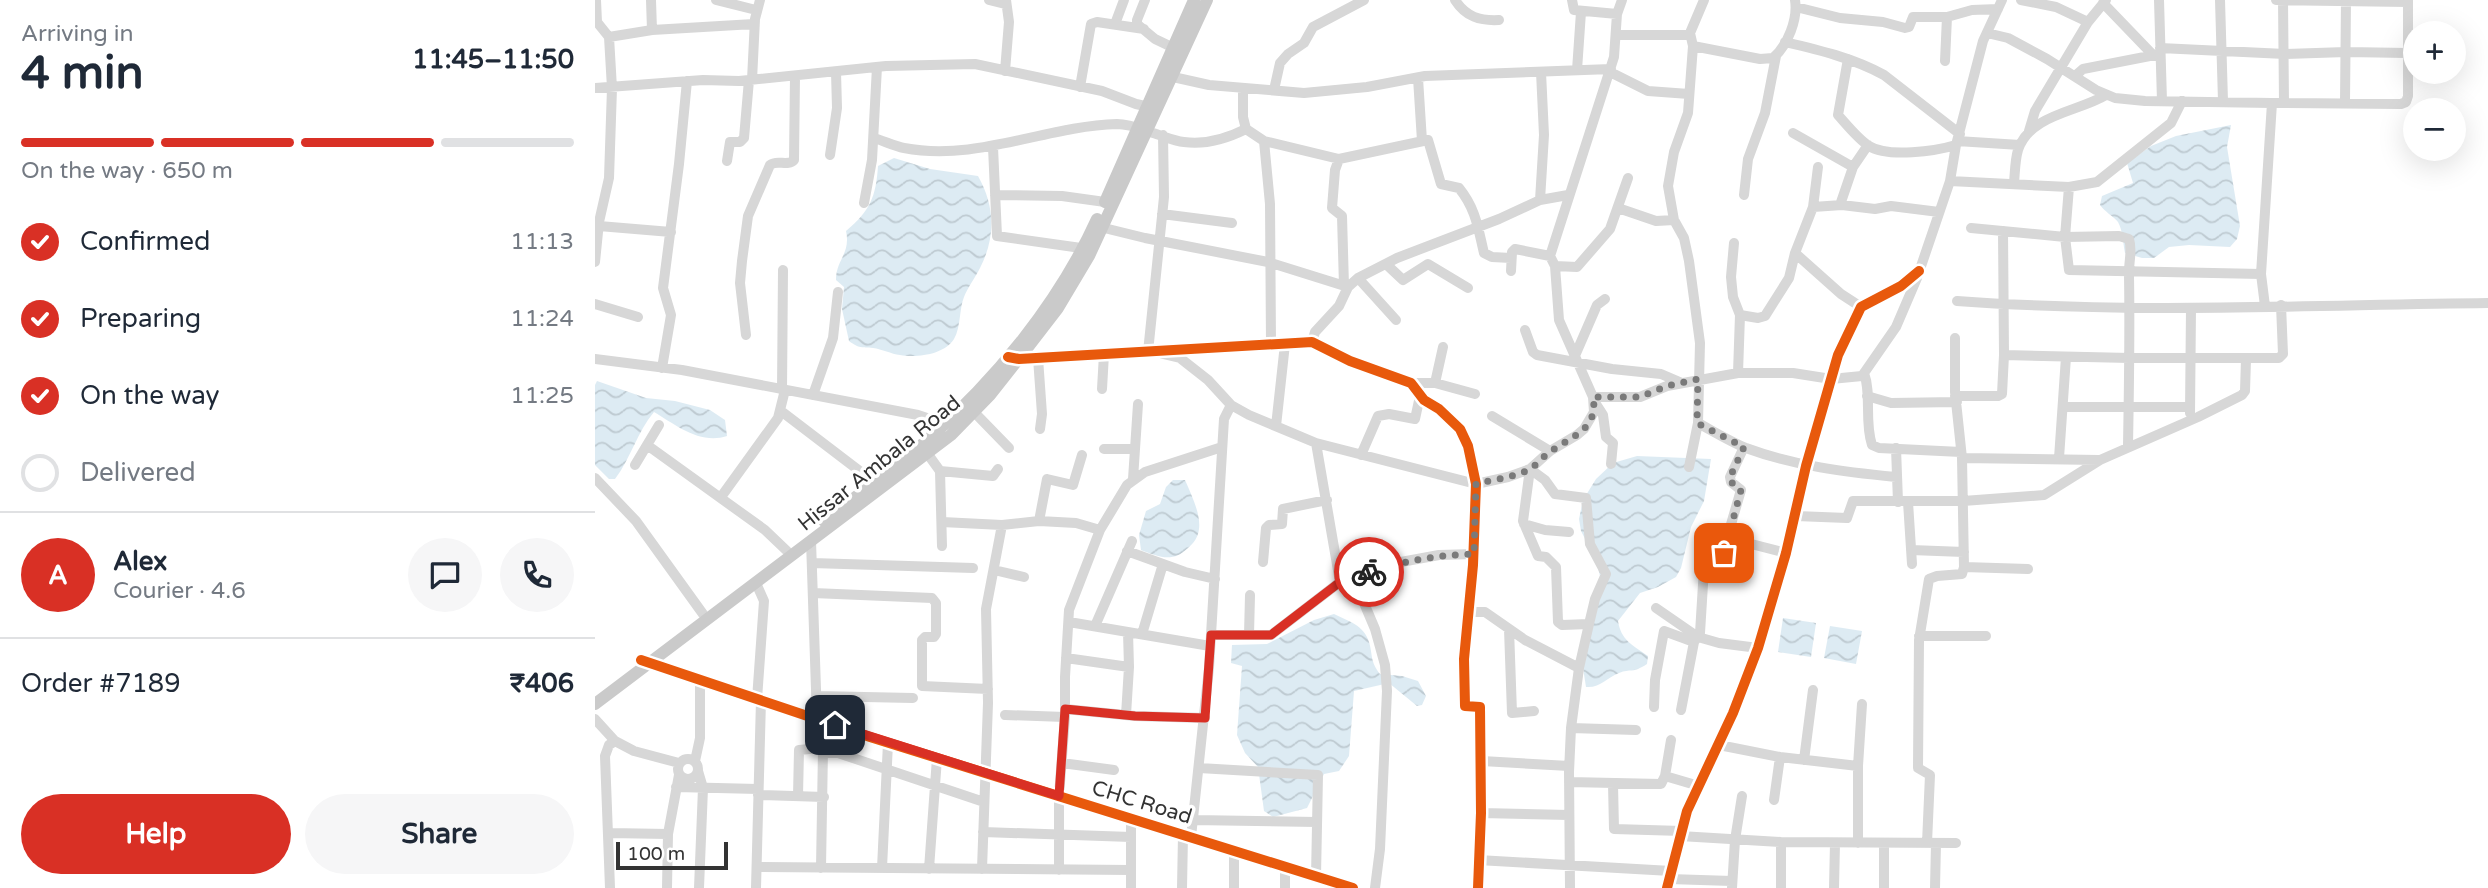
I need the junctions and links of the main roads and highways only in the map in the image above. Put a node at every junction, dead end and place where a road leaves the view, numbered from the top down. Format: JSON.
{"nodes":[{"id":1,"x":1194,"y":0,"type":"edge"},
{"id":2,"x":1207,"y":0,"type":"edge"},
{"id":3,"x":1178,"y":50,"type":"junction"},
{"id":4,"x":1142,"y":129,"type":"junction"},
{"id":5,"x":1098,"y":227,"type":"junction"},
{"id":6,"x":1013,"y":358,"type":"junction"},
{"id":7,"x":646,"y":661,"type":"junction"},
{"id":8,"x":595,"y":695,"type":"edge"},
{"id":9,"x":595,"y":704,"type":"edge"}],
"edges":[{"from":1,"to":3,"type":"main road","name":"Hissar Ambala Road"},
{"from":2,"to":3,"type":"main road","name":"Hissar Ambala Road"},
{"from":3,"to":4,"type":"main road","name":"Hissar Ambala Road"},
{"from":4,"to":5,"type":"main road","name":"Hissar Ambala Road"},
{"from":4,"to":5,"type":"main road","name":"Hissar Ambala Road"},
{"from":5,"to":6,"type":"main road","name":"Hissar Ambala Road"},
{"from":5,"to":6,"type":"main road","name":"Hissar Ambala Road"},
{"from":6,"to":7,"type":"main road","name":"Hissar Ambala Road"},
{"from":6,"to":7,"type":"main road","name":"Hissar Ambala Road"},
{"from":7,"to":8,"type":"main road","name":"Hissar Ambala Road"},
{"from":7,"to":9,"type":"main road","name":"Hissar Ambala Road"}]}
